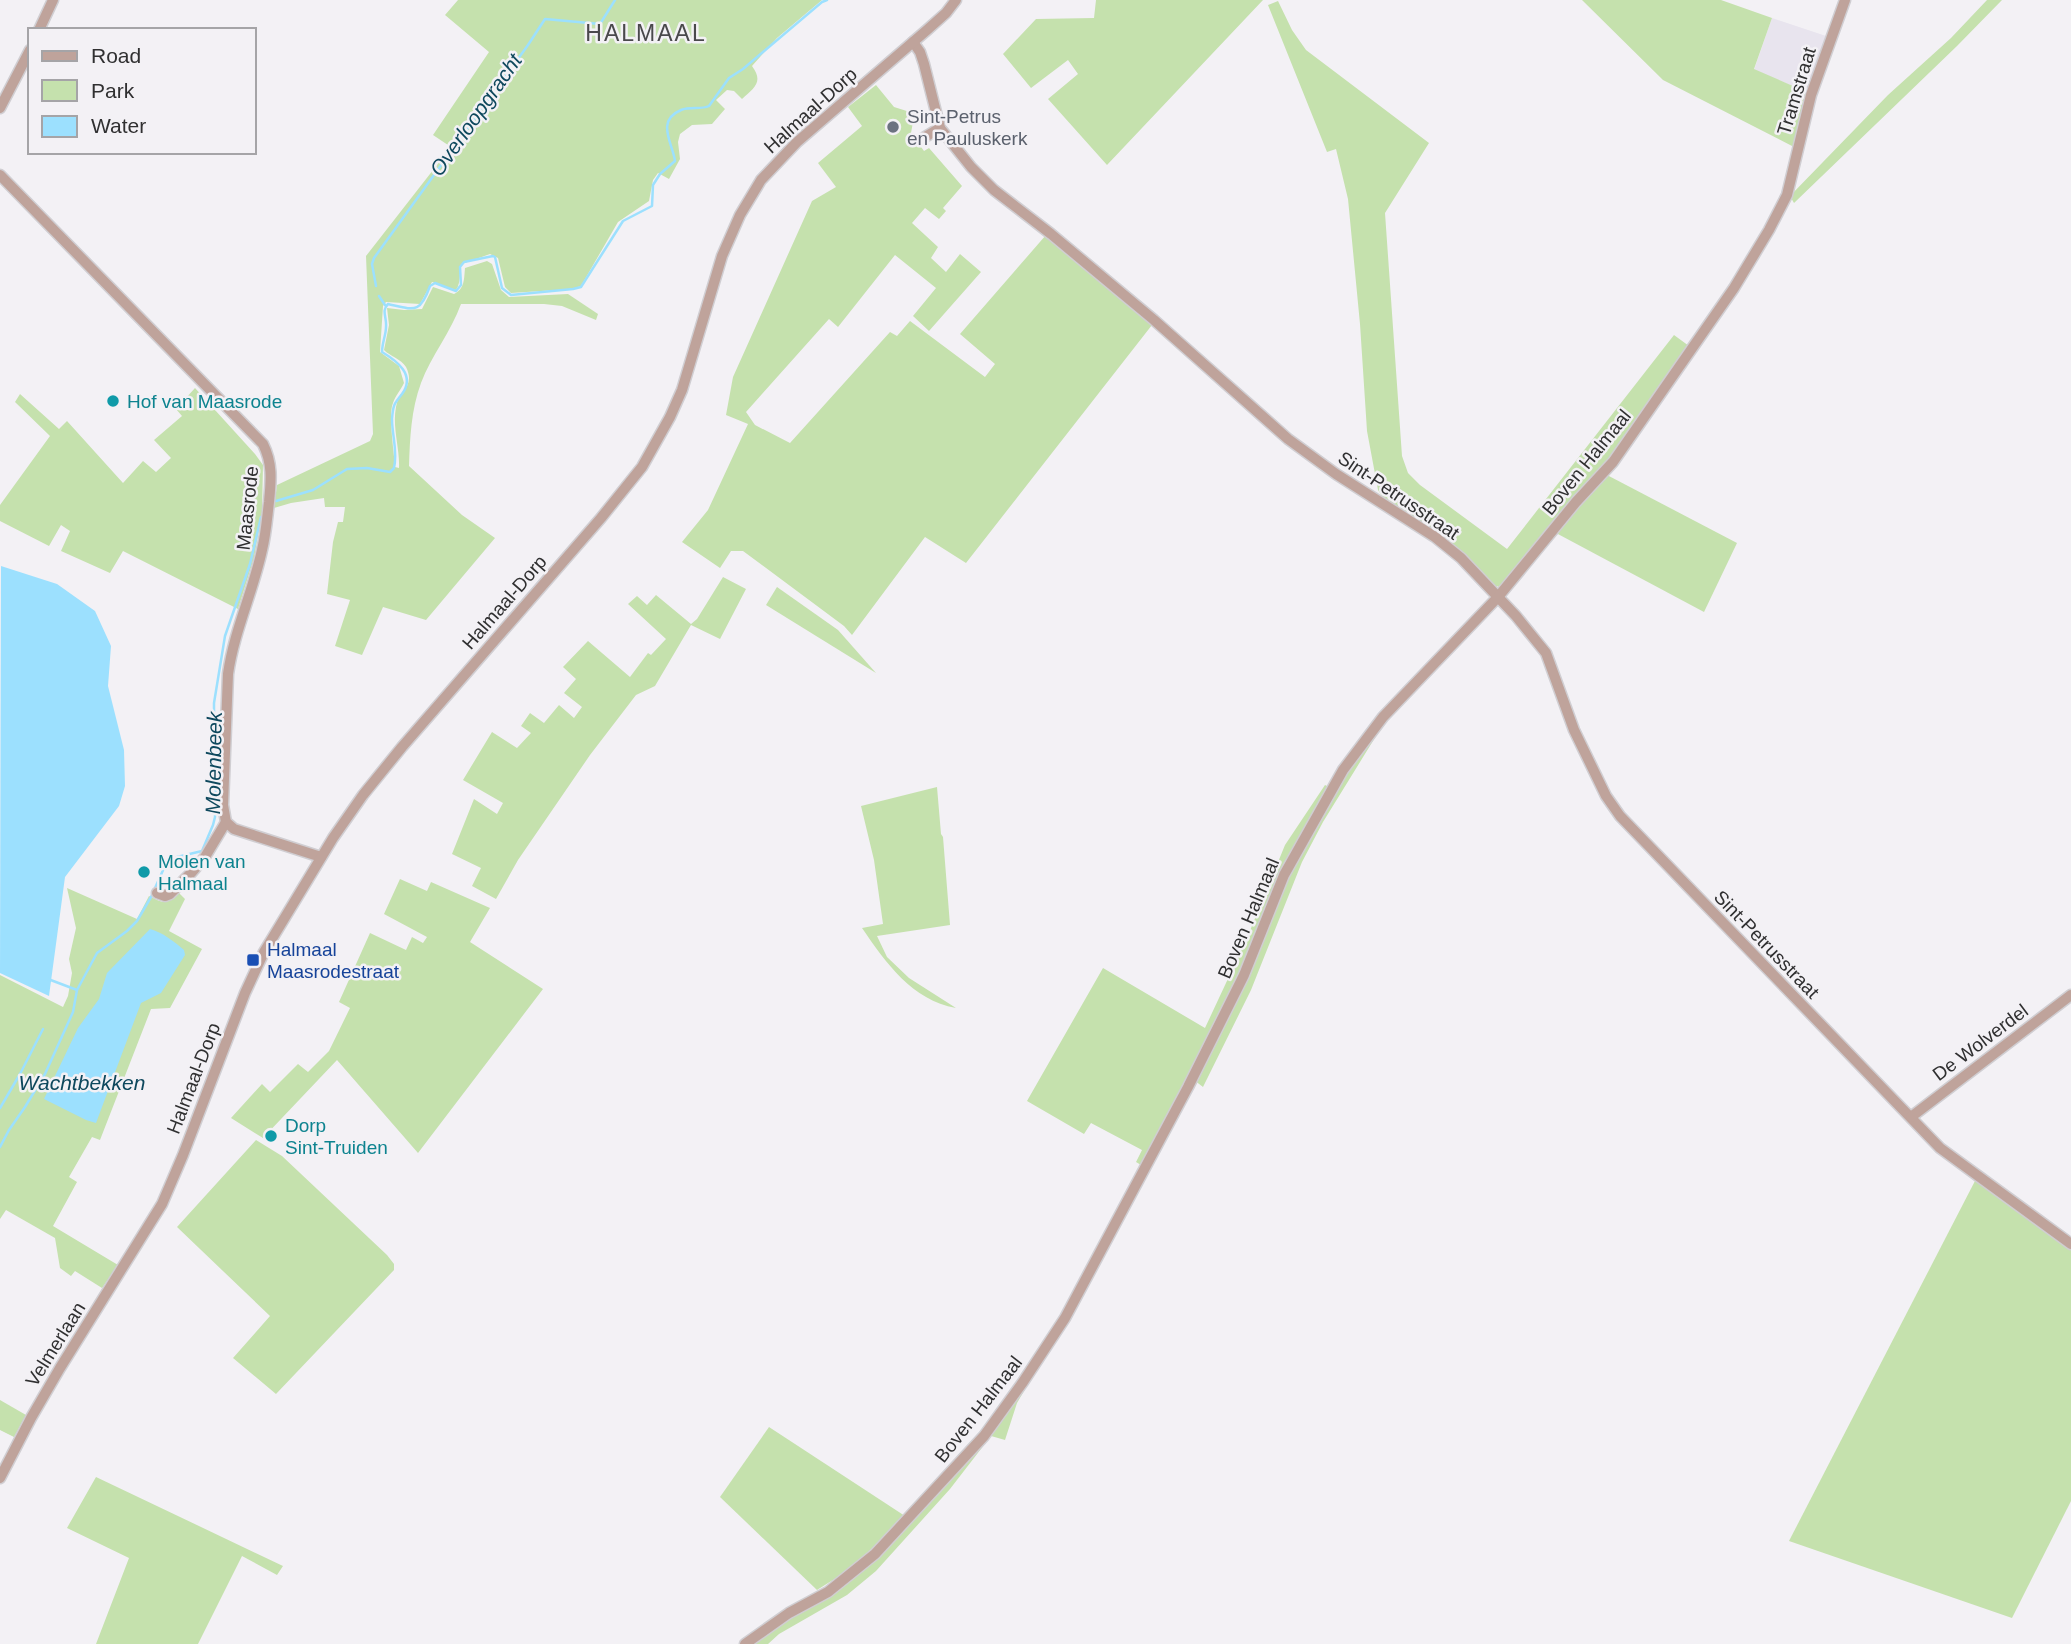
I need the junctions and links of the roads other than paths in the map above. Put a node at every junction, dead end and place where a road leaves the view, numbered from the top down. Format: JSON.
{"nodes":[{"id":1,"x":53,"y":0,"type":"edge"},
{"id":2,"x":956,"y":0,"type":"edge"},
{"id":3,"x":1845,"y":0,"type":"edge"},
{"id":4,"x":40,"y":28,"type":"edge"},
{"id":5,"x":914,"y":42,"type":"junction"},
{"id":6,"x":28,"y":54,"type":"edge"},
{"id":7,"x":0,"y":108,"type":"edge"},
{"id":8,"x":940,"y":128,"type":"junction"},
{"id":9,"x":920,"y":140,"type":"dead end"},
{"id":10,"x":0,"y":175,"type":"edge"},
{"id":11,"x":1787,"y":195,"type":"joint"},
{"id":12,"x":1498,"y":597,"type":"junction"},
{"id":13,"x":226,"y":822,"type":"junction"},
{"id":14,"x":321,"y":857,"type":"junction"},
{"id":15,"x":157,"y":893,"type":"dead end"},
{"id":16,"x":2071,"y":995,"type":"edge"},
{"id":17,"x":1910,"y":1117,"type":"junction"},
{"id":18,"x":2071,"y":1244,"type":"edge"},
{"id":19,"x":123,"y":1268,"type":"joint"},
{"id":20,"x":0,"y":1478,"type":"edge"},
{"id":21,"x":745,"y":1644,"type":"edge"}],
"edges":[{"from":1,"to":4,"type":"street"},
{"from":2,"to":5,"type":"street","name":"Halmaal-Dorp"},
{"from":3,"to":11,"type":"street","name":"Tramstraat"},
{"from":5,"to":8,"type":"street","name":"Sint-Petrusstraat"},
{"from":5,"to":14,"type":"street","name":"Halmaal-Dorp"},
{"from":6,"to":7,"type":"street"},
{"from":8,"to":9,"type":"street"},
{"from":8,"to":12,"type":"street","name":"Sint-Petrusstraat"},
{"from":10,"to":13,"type":"street","name":"Maasrode"},
{"from":11,"to":12,"type":"street","name":"Boven Halmaal"},
{"from":12,"to":17,"type":"street","name":"Sint-Petrusstraat"},
{"from":12,"to":21,"type":"street","name":"Boven Halmaal"},
{"from":13,"to":14,"type":"street"},
{"from":13,"to":15,"type":"street"},
{"from":14,"to":19,"type":"street","name":"Halmaal-Dorp"},
{"from":16,"to":17,"type":"street","name":"De Wolverdel"},
{"from":17,"to":18,"type":"street","name":"Sint-Petrusstraat"},
{"from":19,"to":20,"type":"street","name":"Velmerlaan"}]}
